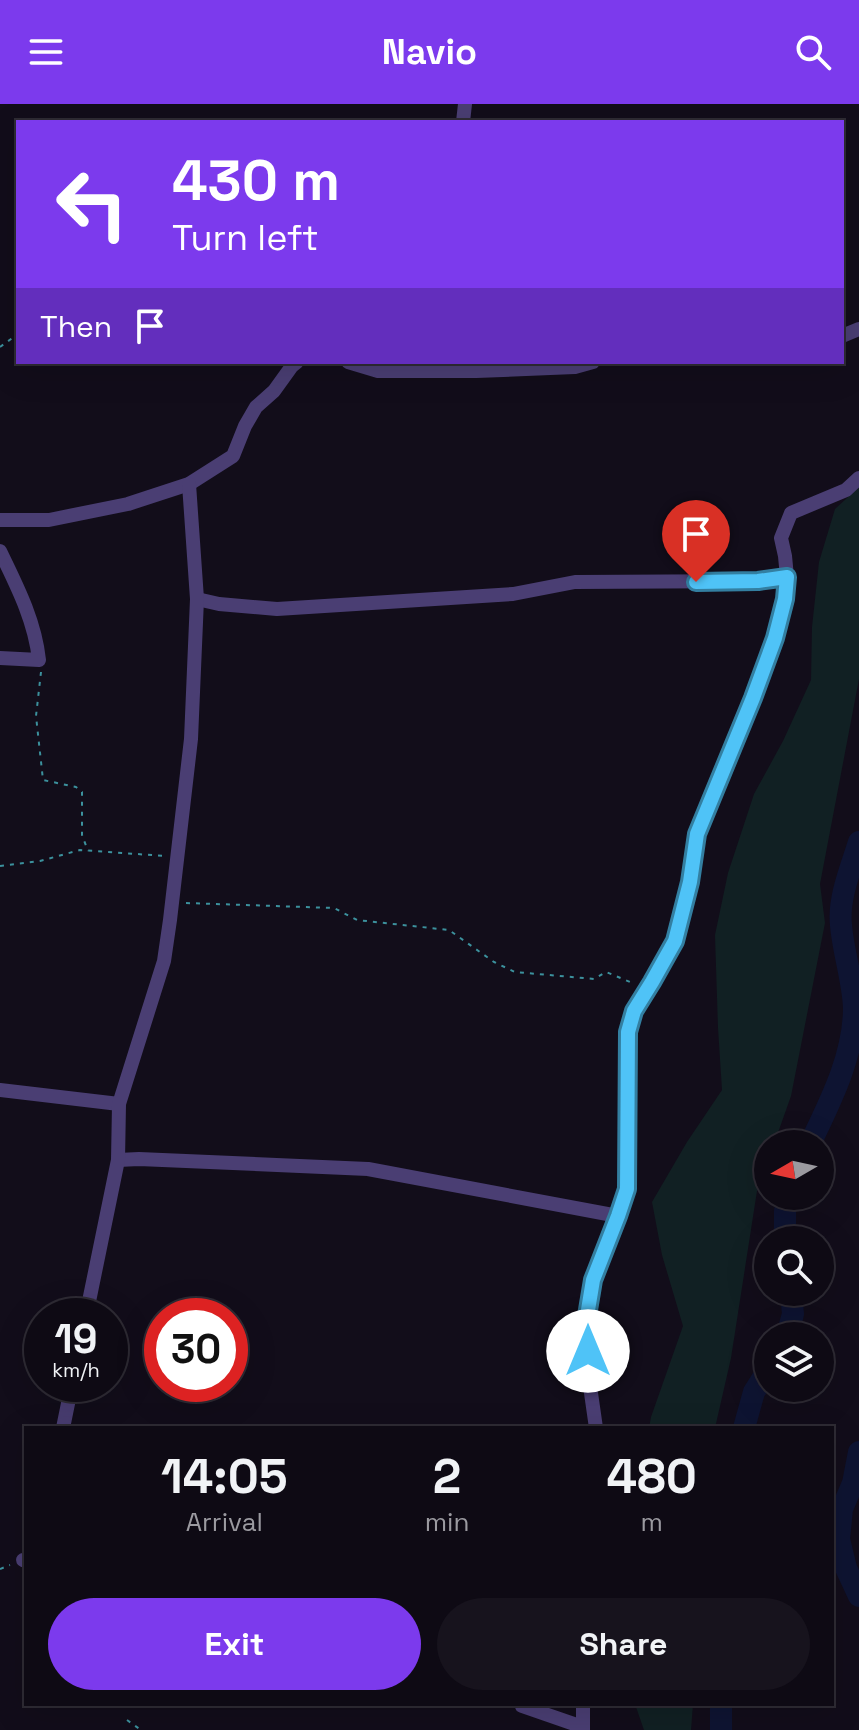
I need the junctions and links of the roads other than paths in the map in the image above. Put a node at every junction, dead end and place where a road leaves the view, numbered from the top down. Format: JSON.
{"nodes":[{"id":1,"x":294,"y":364,"type":"edge"},
{"id":2,"x":355,"y":364,"type":"edge"},
{"id":3,"x":586,"y":364,"type":"edge"},
{"id":4,"x":476,"y":366,"type":"edge"},
{"id":5,"x":859,"y":478,"type":"edge"},
{"id":6,"x":189,"y":484,"type":"junction"},
{"id":7,"x":0,"y":520,"type":"edge"},
{"id":8,"x":0,"y":551,"type":"edge"},
{"id":9,"x":787,"y":577,"type":"junction"},
{"id":10,"x":197,"y":599,"type":"junction"},
{"id":11,"x":0,"y":658,"type":"edge"},
{"id":12,"x":0,"y":1090,"type":"edge"},
{"id":13,"x":119,"y":1104,"type":"junction"},
{"id":14,"x":118,"y":1160,"type":"junction"},
{"id":15,"x":618,"y":1216,"type":"junction"},
{"id":16,"x":90,"y":1298,"type":"edge"},
{"id":17,"x":68,"y":1402,"type":"edge"},
{"id":18,"x":63,"y":1426,"type":"edge"},
{"id":19,"x":596,"y":1426,"type":"edge"},
{"id":20,"x":522,"y":1706,"type":"edge"},
{"id":21,"x":583,"y":1706,"type":"edge"},
{"id":22,"x":583,"y":1728,"type":"edge"}],
"edges":[{"from":1,"to":6,"type":"street"},
{"from":2,"to":4,"type":"street"},
{"from":3,"to":4,"type":"street"},
{"from":5,"to":9,"type":"street"},
{"from":6,"to":7,"type":"street"},
{"from":6,"to":10,"type":"street"},
{"from":8,"to":11,"type":"street"},
{"from":9,"to":10,"type":"street"},
{"from":9,"to":15,"type":"street"},
{"from":10,"to":13,"type":"street"},
{"from":12,"to":13,"type":"street"},
{"from":13,"to":14,"type":"street"},
{"from":14,"to":15,"type":"street"},
{"from":14,"to":16,"type":"street"},
{"from":15,"to":19,"type":"street"},
{"from":17,"to":18,"type":"street"},
{"from":20,"to":22,"type":"street"},
{"from":21,"to":22,"type":"street"}]}
